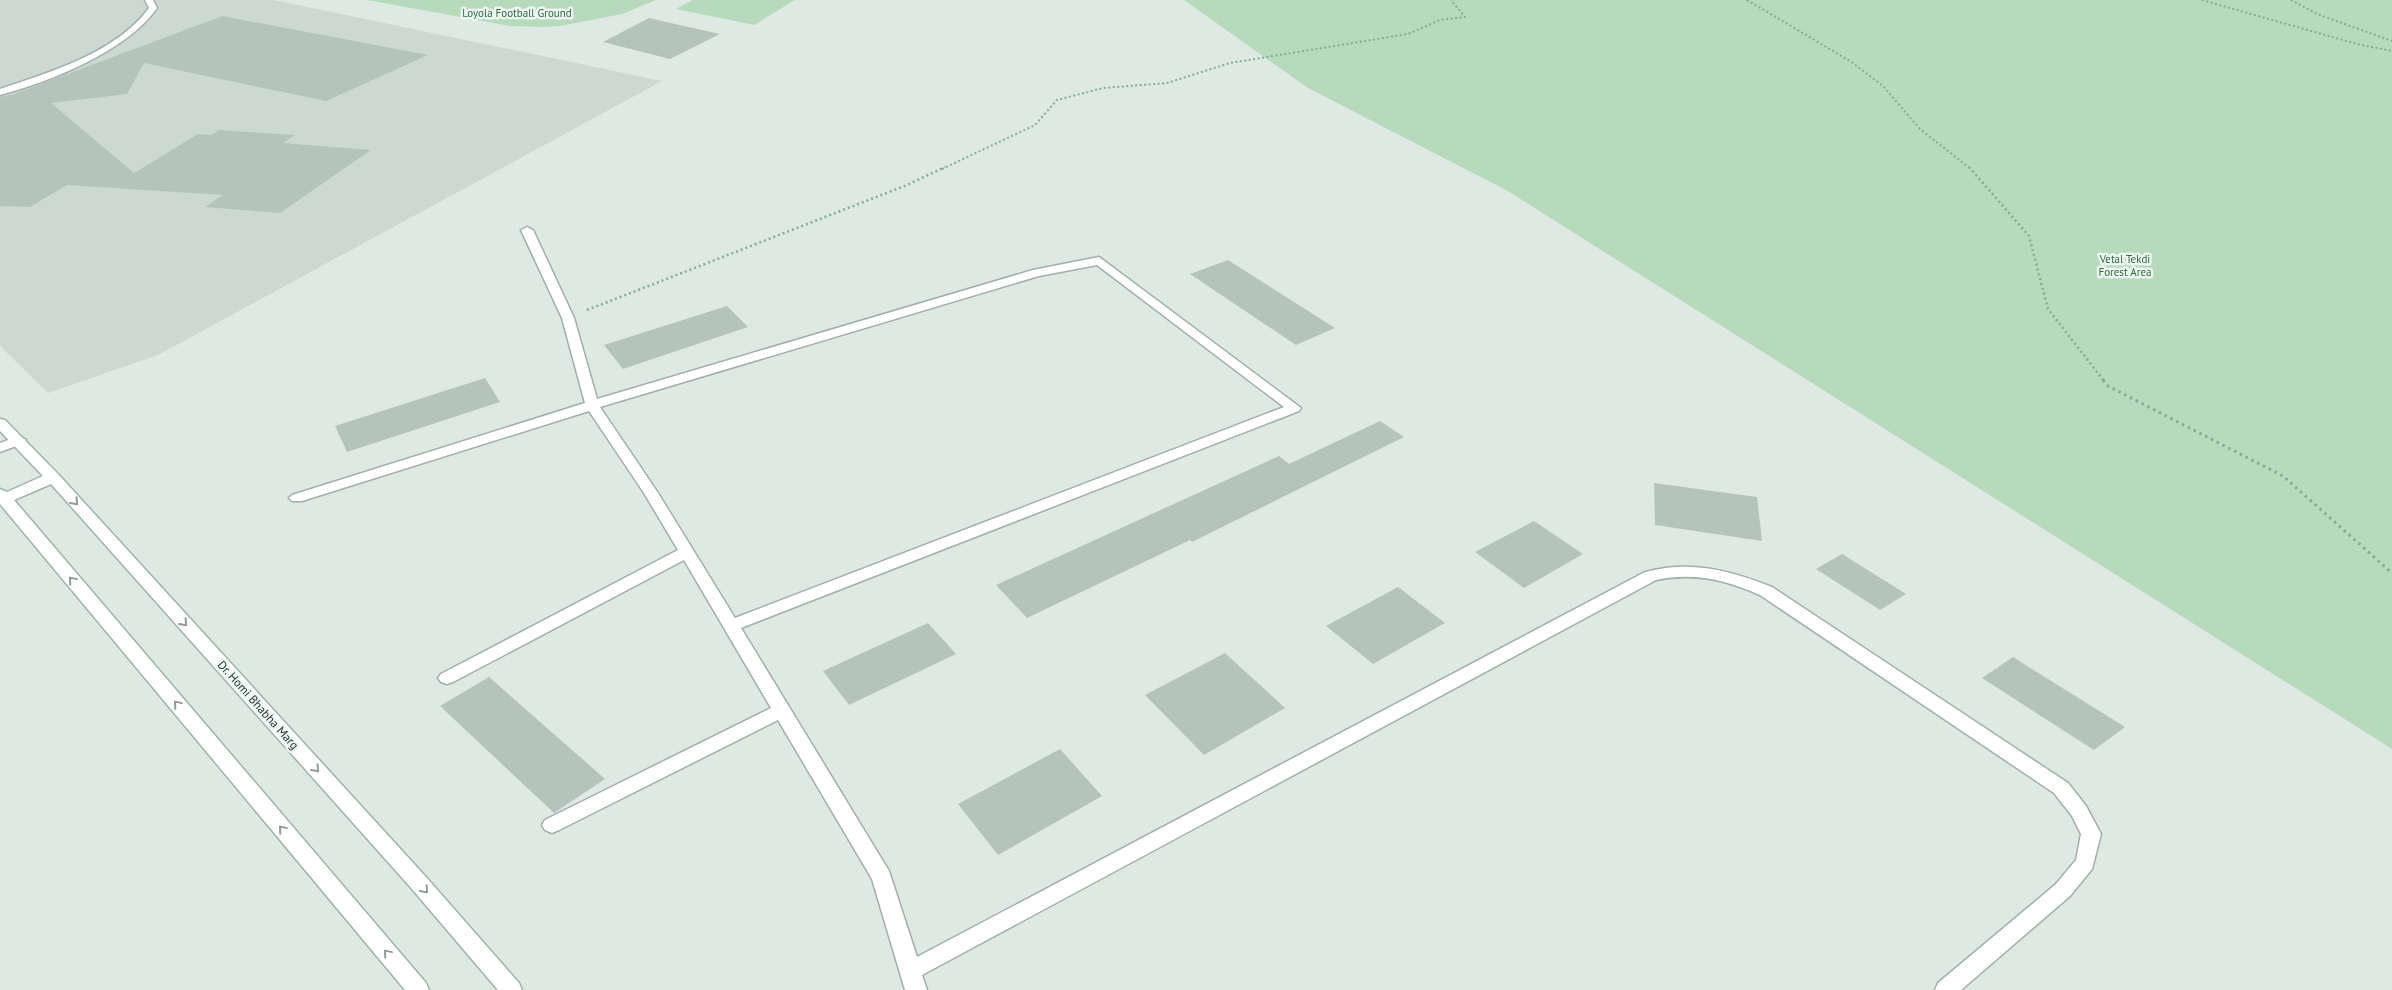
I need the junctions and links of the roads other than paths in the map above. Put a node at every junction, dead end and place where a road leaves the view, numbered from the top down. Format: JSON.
{"nodes":[{"id":1,"x":149,"y":0,"type":"edge"},
{"id":2,"x":0,"y":92,"type":"edge"},
{"id":3,"x":527,"y":230,"type":"dead end"},
{"id":4,"x":592,"y":405,"type":"junction"},
{"id":5,"x":0,"y":424,"type":"edge"},
{"id":6,"x":19,"y":440,"type":"junction"},
{"id":7,"x":0,"y":448,"type":"edge"},
{"id":8,"x":53,"y":477,"type":"junction"},
{"id":9,"x":2,"y":497,"type":"edge"},
{"id":10,"x":297,"y":498,"type":"dead end"},
{"id":11,"x":687,"y":552,"type":"junction"},
{"id":12,"x":731,"y":626,"type":"junction"},
{"id":13,"x":447,"y":678,"type":"dead end"},
{"id":14,"x":782,"y":710,"type":"junction"},
{"id":15,"x":552,"y":825,"type":"dead end"},
{"id":16,"x":910,"y":971,"type":"junction"},
{"id":17,"x":418,"y":990,"type":"edge"},
{"id":18,"x":511,"y":990,"type":"edge"},
{"id":19,"x":916,"y":990,"type":"edge"},
{"id":20,"x":1946,"y":990,"type":"edge"}],
"edges":[{"from":1,"to":2,"type":"main road"},
{"from":3,"to":4,"type":"main road"},
{"from":4,"to":10,"type":"main road"},
{"from":4,"to":11,"type":"main road"},
{"from":4,"to":12,"type":"main road"},
{"from":5,"to":6,"type":"main road","name":"Dr. Homi Bhabha Marg"},
{"from":6,"to":7,"type":"main road"},
{"from":6,"to":8,"type":"main road","name":"Dr. Homi Bhabha Marg"},
{"from":8,"to":9,"type":"main road"},
{"from":8,"to":18,"type":"main road","name":"Dr. Homi Bhabha Marg","one_way":true},
{"from":17,"to":9,"type":"main road","one_way":true},
{"from":11,"to":12,"type":"main road"},
{"from":11,"to":13,"type":"main road"},
{"from":12,"to":14,"type":"main road"},
{"from":14,"to":15,"type":"main road"},
{"from":14,"to":16,"type":"main road"},
{"from":16,"to":19,"type":"main road"},
{"from":16,"to":20,"type":"main road"}]}
